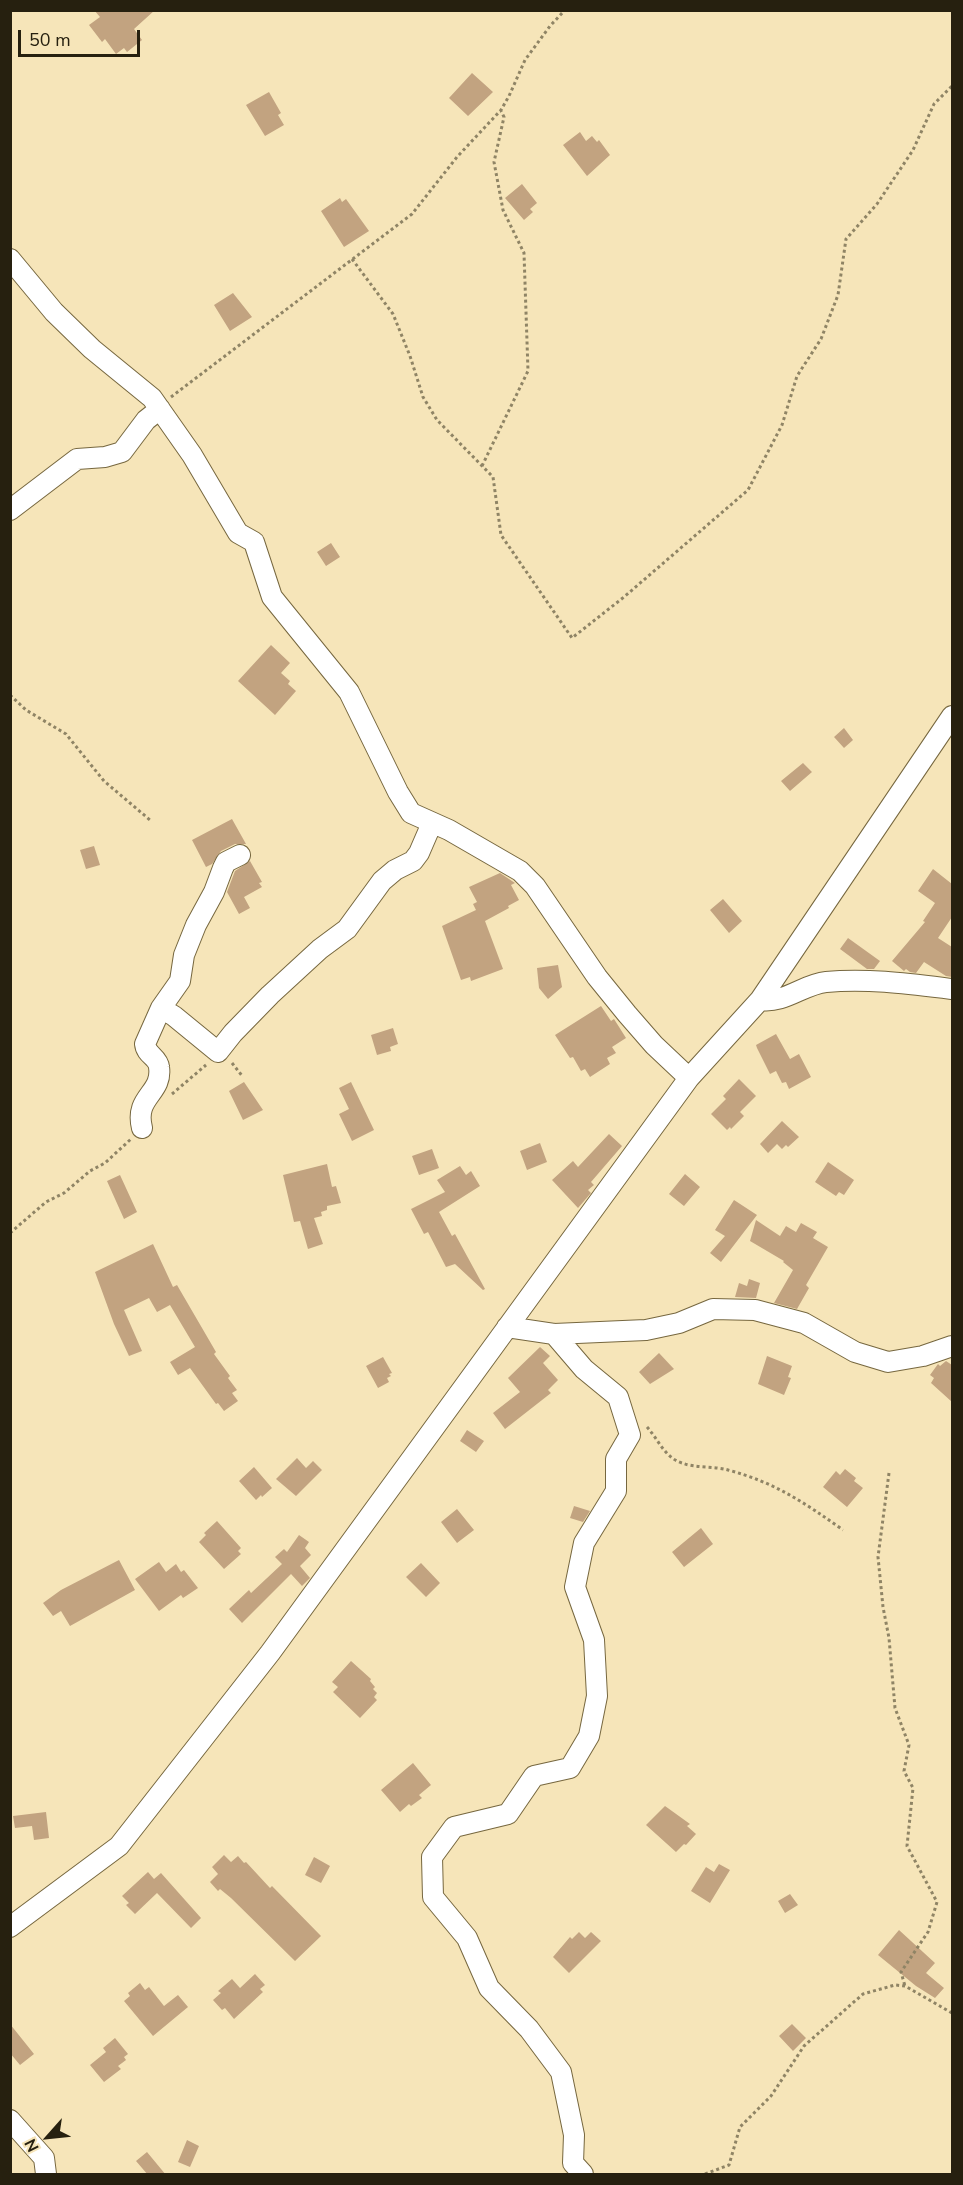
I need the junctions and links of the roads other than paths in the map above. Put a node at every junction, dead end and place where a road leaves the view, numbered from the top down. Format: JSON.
{"nodes":[{"id":1,"x":10,"y":259,"type":"edge"},
{"id":2,"x":160,"y":409,"type":"junction"},
{"id":3,"x":10,"y":510,"type":"edge"},
{"id":4,"x":952,"y":716,"type":"edge"},
{"id":5,"x":432,"y":823,"type":"junction"},
{"id":6,"x":240,"y":855,"type":"dead end"},
{"id":7,"x":952,"y":988,"type":"edge"},
{"id":8,"x":760,"y":1000,"type":"junction"},
{"id":9,"x":161,"y":1008,"type":"junction"},
{"id":10,"x":689,"y":1078,"type":"junction"},
{"id":11,"x":142,"y":1128,"type":"dead end"},
{"id":12,"x":507,"y":1326,"type":"junction"},
{"id":13,"x":554,"y":1334,"type":"junction"},
{"id":14,"x":952,"y":1346,"type":"edge"},
{"id":15,"x":10,"y":1927,"type":"edge"},
{"id":16,"x":10,"y":2120,"type":"edge"},
{"id":17,"x":46,"y":2175,"type":"edge"},
{"id":18,"x":583,"y":2175,"type":"edge"}],
"edges":[{"from":1,"to":2,"type":"street"},
{"from":2,"to":3,"type":"street"},
{"from":2,"to":5,"type":"street"},
{"from":4,"to":8,"type":"street"},
{"from":5,"to":9,"type":"street"},
{"from":5,"to":10,"type":"street"},
{"from":6,"to":9,"type":"street"},
{"from":7,"to":8,"type":"street"},
{"from":8,"to":10,"type":"street"},
{"from":9,"to":11,"type":"street"},
{"from":10,"to":12,"type":"street"},
{"from":12,"to":13,"type":"street"},
{"from":12,"to":15,"type":"street"},
{"from":13,"to":14,"type":"street"},
{"from":13,"to":18,"type":"street"},
{"from":16,"to":17,"type":"street"}]}
